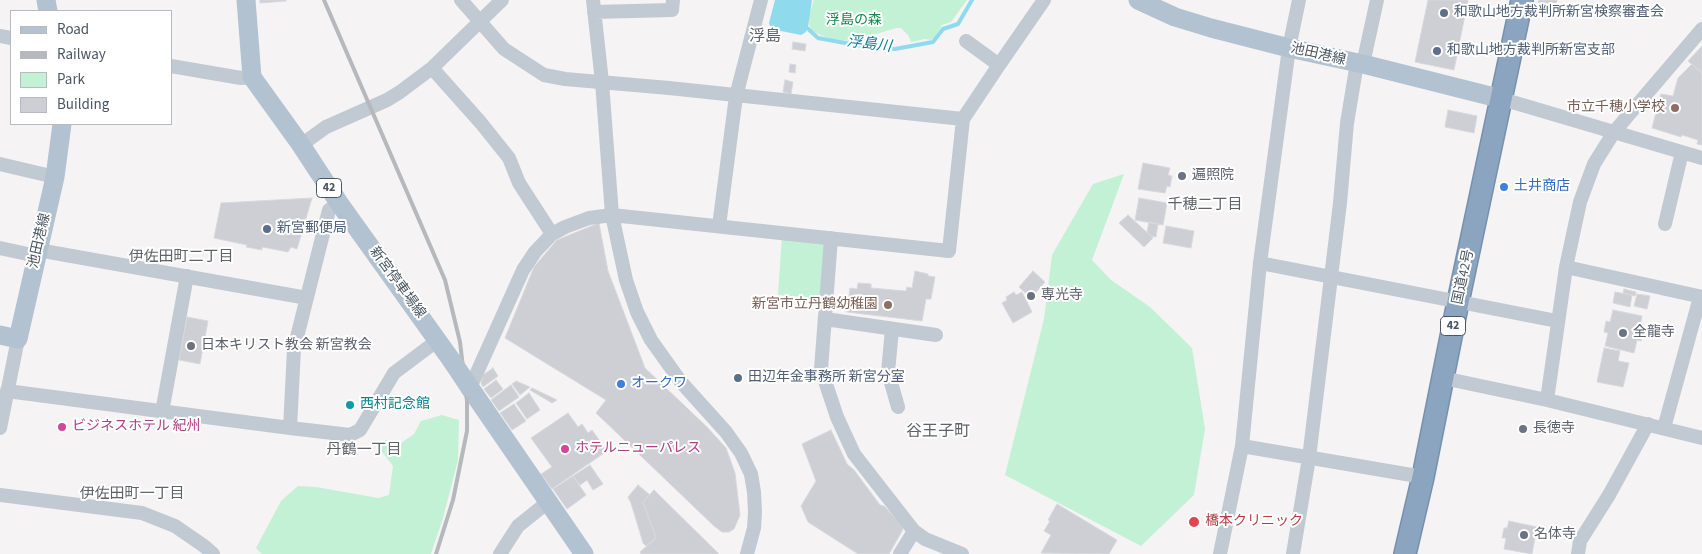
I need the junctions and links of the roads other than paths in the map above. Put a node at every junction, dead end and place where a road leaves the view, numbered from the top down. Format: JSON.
{"nodes":[{"id":1,"x":246,"y":0,"type":"edge"},
{"id":2,"x":461,"y":0,"type":"edge"},
{"id":3,"x":502,"y":0,"type":"edge"},
{"id":4,"x":672,"y":0,"type":"edge"},
{"id":5,"x":761,"y":0,"type":"edge"},
{"id":6,"x":1044,"y":0,"type":"edge"},
{"id":7,"x":1138,"y":0,"type":"edge"},
{"id":8,"x":1300,"y":0,"type":"edge"},
{"id":9,"x":1377,"y":0,"type":"edge"},
{"id":10,"x":1522,"y":0,"type":"edge"},
{"id":11,"x":594,"y":6,"type":"edge"},
{"id":12,"x":479,"y":22,"type":"junction"},
{"id":13,"x":1702,"y":29,"type":"edge"},
{"id":14,"x":966,"y":41,"type":"dead end"},
{"id":15,"x":1289,"y":48,"type":"junction"},
{"id":16,"x":998,"y":64,"type":"junction"},
{"id":17,"x":1360,"y":64,"type":"junction"},
{"id":18,"x":172,"y":66,"type":"edge"},
{"id":19,"x":432,"y":68,"type":"junction"},
{"id":20,"x":252,"y":77,"type":"junction"},
{"id":21,"x":602,"y":82,"type":"junction"},
{"id":22,"x":736,"y":96,"type":"junction"},
{"id":23,"x":1502,"y":99,"type":"junction"},
{"id":24,"x":963,"y":119,"type":"junction"},
{"id":25,"x":62,"y":125,"type":"edge"},
{"id":26,"x":1614,"y":132,"type":"junction"},
{"id":27,"x":300,"y":144,"type":"junction"},
{"id":28,"x":1682,"y":152,"type":"junction"},
{"id":29,"x":1702,"y":158,"type":"edge"},
{"id":30,"x":0,"y":164,"type":"edge"},
{"id":31,"x":55,"y":177,"type":"junction"},
{"id":32,"x":339,"y":203,"type":"junction"},
{"id":33,"x":612,"y":216,"type":"junction"},
{"id":34,"x":1665,"y":224,"type":"dead end"},
{"id":35,"x":719,"y":226,"type":"junction"},
{"id":36,"x":552,"y":234,"type":"junction"},
{"id":37,"x":831,"y":238,"type":"junction"},
{"id":38,"x":0,"y":248,"type":"edge"},
{"id":39,"x":38,"y":253,"type":"junction"},
{"id":40,"x":1260,"y":263,"type":"junction"},
{"id":41,"x":1566,"y":267,"type":"junction"},
{"id":42,"x":187,"y":276,"type":"junction"},
{"id":43,"x":1330,"y":277,"type":"junction"},
{"id":44,"x":1701,"y":297,"type":"edge"},
{"id":45,"x":308,"y":298,"type":"junction"},
{"id":46,"x":1458,"y":302,"type":"junction"},
{"id":47,"x":825,"y":319,"type":"junction"},
{"id":48,"x":1557,"y":321,"type":"junction"},
{"id":49,"x":892,"y":329,"type":"junction"},
{"id":50,"x":936,"y":335,"type":"dead end"},
{"id":51,"x":9,"y":337,"type":"edge"},
{"id":52,"x":438,"y":340,"type":"junction"},
{"id":53,"x":1443,"y":378,"type":"junction"},
{"id":54,"x":470,"y":388,"type":"junction"},
{"id":55,"x":7,"y":391,"type":"junction"},
{"id":56,"x":1547,"y":400,"type":"junction"},
{"id":57,"x":898,"y":407,"type":"dead end"},
{"id":58,"x":162,"y":412,"type":"junction"},
{"id":59,"x":1,"y":420,"type":"edge"},
{"id":60,"x":1648,"y":424,"type":"junction"},
{"id":61,"x":290,"y":428,"type":"junction"},
{"id":62,"x":1664,"y":428,"type":"junction"},
{"id":63,"x":1702,"y":438,"type":"edge"},
{"id":64,"x":1242,"y":446,"type":"junction"},
{"id":65,"x":1309,"y":458,"type":"junction"},
{"id":66,"x":1423,"y":477,"type":"junction"},
{"id":67,"x":0,"y":495,"type":"edge"},
{"id":68,"x":548,"y":502,"type":"junction"},
{"id":69,"x":914,"y":531,"type":"junction"},
{"id":70,"x":213,"y":554,"type":"edge"},
{"id":71,"x":500,"y":554,"type":"edge"},
{"id":72,"x":584,"y":554,"type":"edge"},
{"id":73,"x":747,"y":554,"type":"edge"},
{"id":74,"x":900,"y":554,"type":"edge"},
{"id":75,"x":962,"y":554,"type":"edge"},
{"id":76,"x":1220,"y":554,"type":"edge"},
{"id":77,"x":1293,"y":554,"type":"edge"},
{"id":78,"x":1405,"y":554,"type":"edge"},
{"id":79,"x":1578,"y":554,"type":"edge"}],
"edges":[{"from":1,"to":20,"type":"main road"},
{"from":2,"to":12,"type":"street"},
{"from":3,"to":12,"type":"street"},
{"from":4,"to":11,"type":"street"},
{"from":5,"to":22,"type":"street"},
{"from":6,"to":16,"type":"street"},
{"from":7,"to":15,"type":"main road","name":"池田港線"},
{"from":8,"to":15,"type":"street"},
{"from":9,"to":17,"type":"street"},
{"from":10,"to":23,"type":"highway","name":"国道42号","number":"42"},
{"from":11,"to":21,"type":"street"},
{"from":12,"to":19,"type":"street"},
{"from":12,"to":21,"type":"street"},
{"from":13,"to":26,"type":"street"},
{"from":14,"to":16,"type":"street"},
{"from":15,"to":17,"type":"main road","name":"池田港線"},
{"from":15,"to":40,"type":"street"},
{"from":16,"to":24,"type":"street"},
{"from":17,"to":23,"type":"main road","name":"池田港線"},
{"from":17,"to":43,"type":"street"},
{"from":18,"to":20,"type":"street"},
{"from":19,"to":27,"type":"street"},
{"from":19,"to":36,"type":"street"},
{"from":20,"to":27,"type":"main road","name":"新宮停車場線","number":"42"},
{"from":21,"to":22,"type":"street"},
{"from":21,"to":33,"type":"street"},
{"from":22,"to":24,"type":"street"},
{"from":22,"to":35,"type":"street"},
{"from":23,"to":26,"type":"street"},
{"from":23,"to":46,"type":"highway","name":"国道42号","number":"42"},
{"from":24,"to":37,"type":"street"},
{"from":25,"to":31,"type":"main road","name":"池田港線"},
{"from":26,"to":28,"type":"street"},
{"from":26,"to":41,"type":"street"},
{"from":27,"to":32,"type":"main road","name":"新宮停車場線","number":"42"},
{"from":28,"to":29,"type":"street"},
{"from":28,"to":34,"type":"street"},
{"from":30,"to":31,"type":"street"},
{"from":31,"to":39,"type":"main road","name":"池田港線"},
{"from":32,"to":45,"type":"street"},
{"from":32,"to":52,"type":"main road","name":"新宮停車場線","number":"42"},
{"from":33,"to":35,"type":"street"},
{"from":33,"to":36,"type":"street"},
{"from":33,"to":73,"type":"street"},
{"from":35,"to":37,"type":"street"},
{"from":36,"to":54,"type":"street"},
{"from":37,"to":47,"type":"street"},
{"from":38,"to":39,"type":"street"},
{"from":39,"to":42,"type":"street"},
{"from":39,"to":51,"type":"main road","name":"池田港線"},
{"from":40,"to":43,"type":"street"},
{"from":40,"to":64,"type":"street"},
{"from":41,"to":44,"type":"street"},
{"from":41,"to":48,"type":"street"},
{"from":42,"to":45,"type":"street"},
{"from":42,"to":58,"type":"street"},
{"from":43,"to":46,"type":"street"},
{"from":43,"to":65,"type":"street"},
{"from":44,"to":62,"type":"street"},
{"from":45,"to":61,"type":"street"},
{"from":46,"to":48,"type":"street"},
{"from":46,"to":53,"type":"highway","name":"国道42号","number":"42"},
{"from":47,"to":49,"type":"street"},
{"from":47,"to":69,"type":"street"},
{"from":48,"to":56,"type":"street"},
{"from":49,"to":50,"type":"street"},
{"from":49,"to":57,"type":"street"},
{"from":51,"to":55,"type":"street"},
{"from":52,"to":54,"type":"main road","name":"新宮停車場線","number":"42","bridge":true},
{"from":52,"to":61,"type":"street"},
{"from":53,"to":56,"type":"street"},
{"from":53,"to":66,"type":"highway","name":"国道42号","number":"42"},
{"from":54,"to":68,"type":"main road","name":"新宮停車場線","number":"42"},
{"from":55,"to":58,"type":"street"},
{"from":55,"to":59,"type":"street"},
{"from":56,"to":60,"type":"street"},
{"from":58,"to":61,"type":"street"},
{"from":60,"to":62,"type":"street"},
{"from":60,"to":79,"type":"street"},
{"from":62,"to":63,"type":"street"},
{"from":64,"to":65,"type":"street"},
{"from":64,"to":76,"type":"street"},
{"from":65,"to":66,"type":"street"},
{"from":65,"to":77,"type":"street"},
{"from":66,"to":78,"type":"highway","name":"国道42号","number":"42"},
{"from":67,"to":70,"type":"street"},
{"from":68,"to":71,"type":"street"},
{"from":68,"to":72,"type":"main road","name":"新宮停車場線","number":"42"},
{"from":69,"to":74,"type":"street"},
{"from":69,"to":75,"type":"street"}]}
